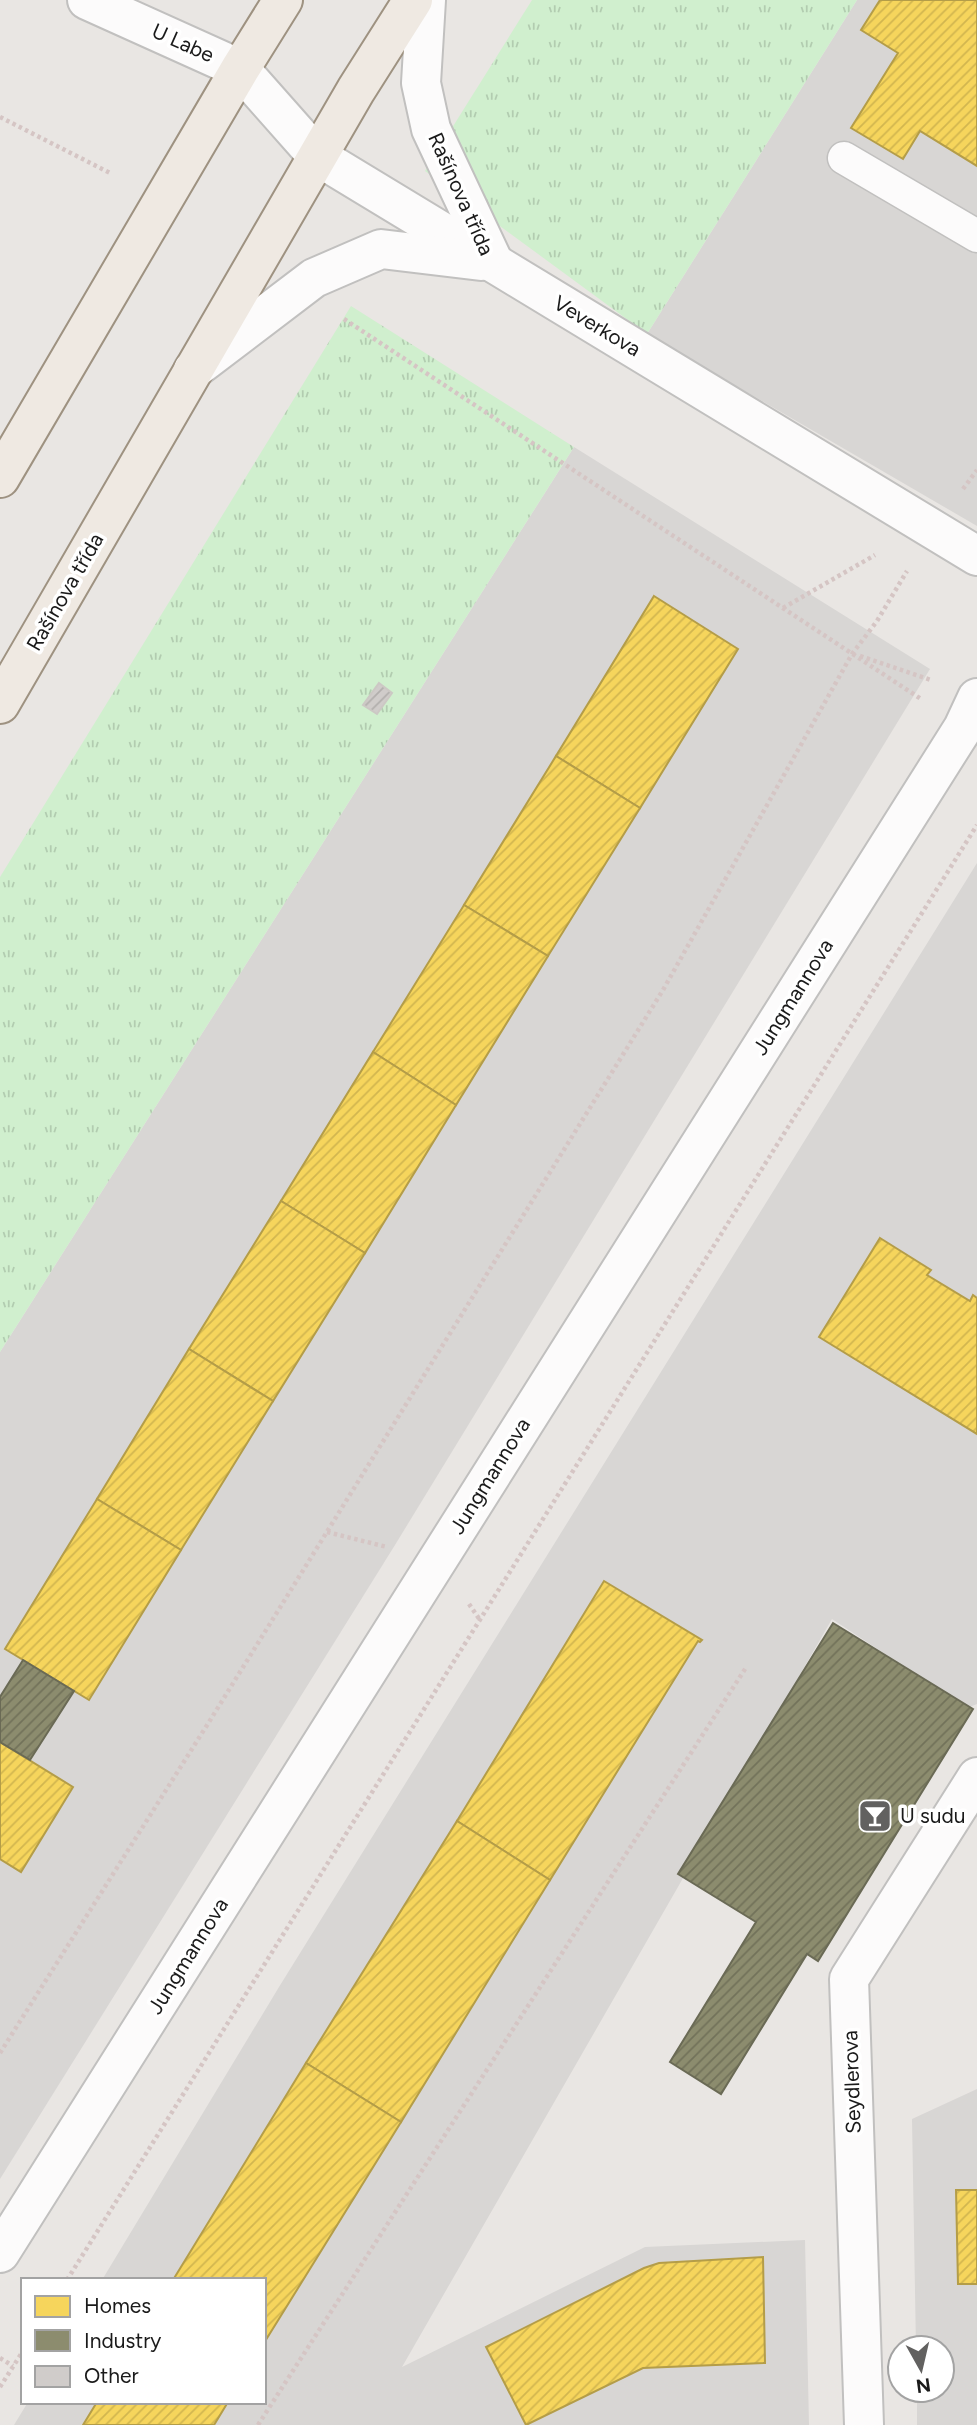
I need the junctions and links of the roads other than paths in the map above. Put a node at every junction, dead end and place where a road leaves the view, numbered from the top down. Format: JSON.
{"nodes":[{"id":1,"x":87,"y":0,"type":"edge"},
{"id":2,"x":283,"y":0,"type":"edge"},
{"id":3,"x":413,"y":0,"type":"edge"},
{"id":4,"x":426,"y":0,"type":"edge"},
{"id":5,"x":240,"y":69,"type":"junction"},
{"id":6,"x":317,"y":156,"type":"junction"},
{"id":7,"x":844,"y":158,"type":"dead end"},
{"id":8,"x":977,"y":236,"type":"edge"},
{"id":9,"x":494,"y":263,"type":"junction"},
{"id":10,"x":193,"y":370,"type":"junction"},
{"id":11,"x":0,"y":478,"type":"edge"},
{"id":12,"x":977,"y":556,"type":"edge"},
{"id":13,"x":0,"y":704,"type":"edge"},
{"id":14,"x":970,"y":713,"type":"edge"},
{"id":15,"x":977,"y":1777,"type":"edge"},
{"id":16,"x":0,"y":2253,"type":"edge"},
{"id":17,"x":864,"y":2425,"type":"edge"}],
"edges":[{"from":1,"to":5,"type":"street","name":"U Labe"},
{"from":2,"to":5,"type":"main road"},
{"from":3,"to":6,"type":"main road","name":"Rašínova třída"},
{"from":4,"to":9,"type":"street","name":"Rašínova třída"},
{"from":5,"to":6,"type":"street","name":"Veverkova"},
{"from":5,"to":11,"type":"main road"},
{"from":6,"to":9,"type":"street","name":"Veverkova"},
{"from":6,"to":10,"type":"main road","name":"Rašínova třída"},
{"from":7,"to":8,"type":"lane"},
{"from":9,"to":10,"type":"street","name":"Rašínova třída"},
{"from":9,"to":12,"type":"street","name":"Veverkova"},
{"from":10,"to":13,"type":"main road","name":"Rašínova třída"},
{"from":14,"to":16,"type":"street","name":"Jungmannova"},
{"from":15,"to":17,"type":"street","name":"Seydlerova"}]}
